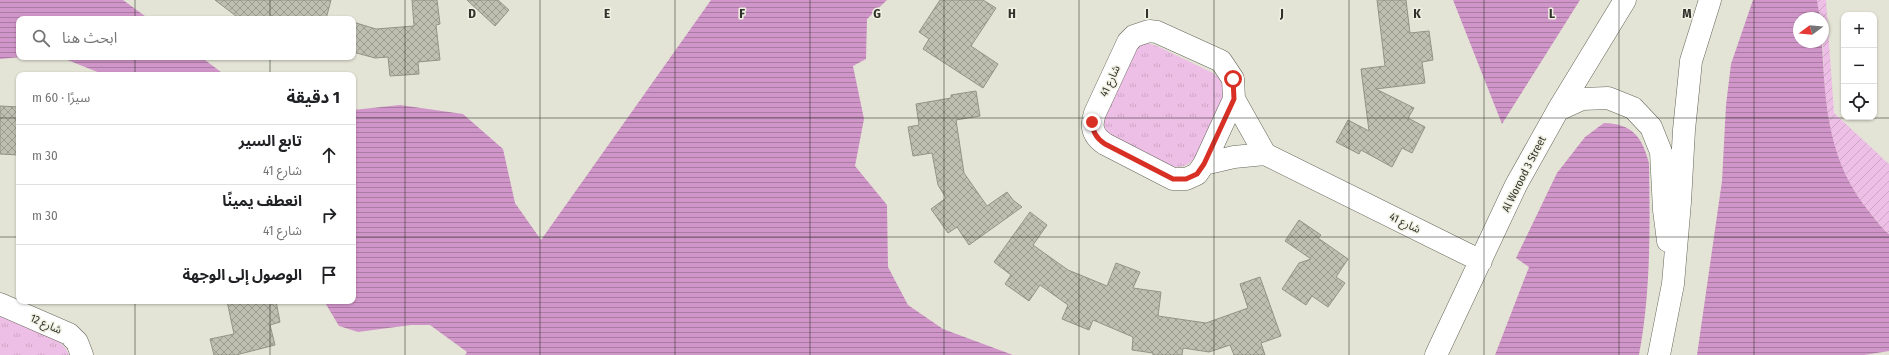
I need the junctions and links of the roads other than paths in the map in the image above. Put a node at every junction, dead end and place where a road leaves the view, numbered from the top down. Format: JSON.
{"nodes":[{"id":1,"x":1626,"y":0,"type":"edge"},
{"id":2,"x":1710,"y":0,"type":"edge"},
{"id":3,"x":1234,"y":99,"type":"junction"},
{"id":4,"x":1558,"y":110,"type":"junction"},
{"id":5,"x":1265,"y":154,"type":"junction"},
{"id":6,"x":1204,"y":164,"type":"junction"},
{"id":7,"x":1481,"y":261,"type":"junction"},
{"id":8,"x":1673,"y":284,"type":"junction"},
{"id":9,"x":0,"y":304,"type":"edge"},
{"id":10,"x":82,"y":355,"type":"edge"},
{"id":11,"x":1436,"y":355,"type":"edge"},
{"id":12,"x":1659,"y":355,"type":"edge"}],
"edges":[{"from":1,"to":4,"type":"street","name":"Al Worood 3 Street"},
{"from":2,"to":8,"type":"street"},
{"from":3,"to":5,"type":"street","name":"شارع 41"},
{"from":3,"to":6,"type":"street","name":"شارع 41"},
{"from":3,"to":6,"type":"street","name":"شارع 41"},
{"from":4,"to":7,"type":"street","name":"Al Worood 3 Street"},
{"from":4,"to":8,"type":"street"},
{"from":5,"to":6,"type":"street","name":"شارع 41"},
{"from":5,"to":7,"type":"street","name":"شارع 41"},
{"from":7,"to":11,"type":"street","name":"Al Worood 3 Street"},
{"from":8,"to":12,"type":"street"},
{"from":9,"to":10,"type":"street","name":"شارع 12"}]}
